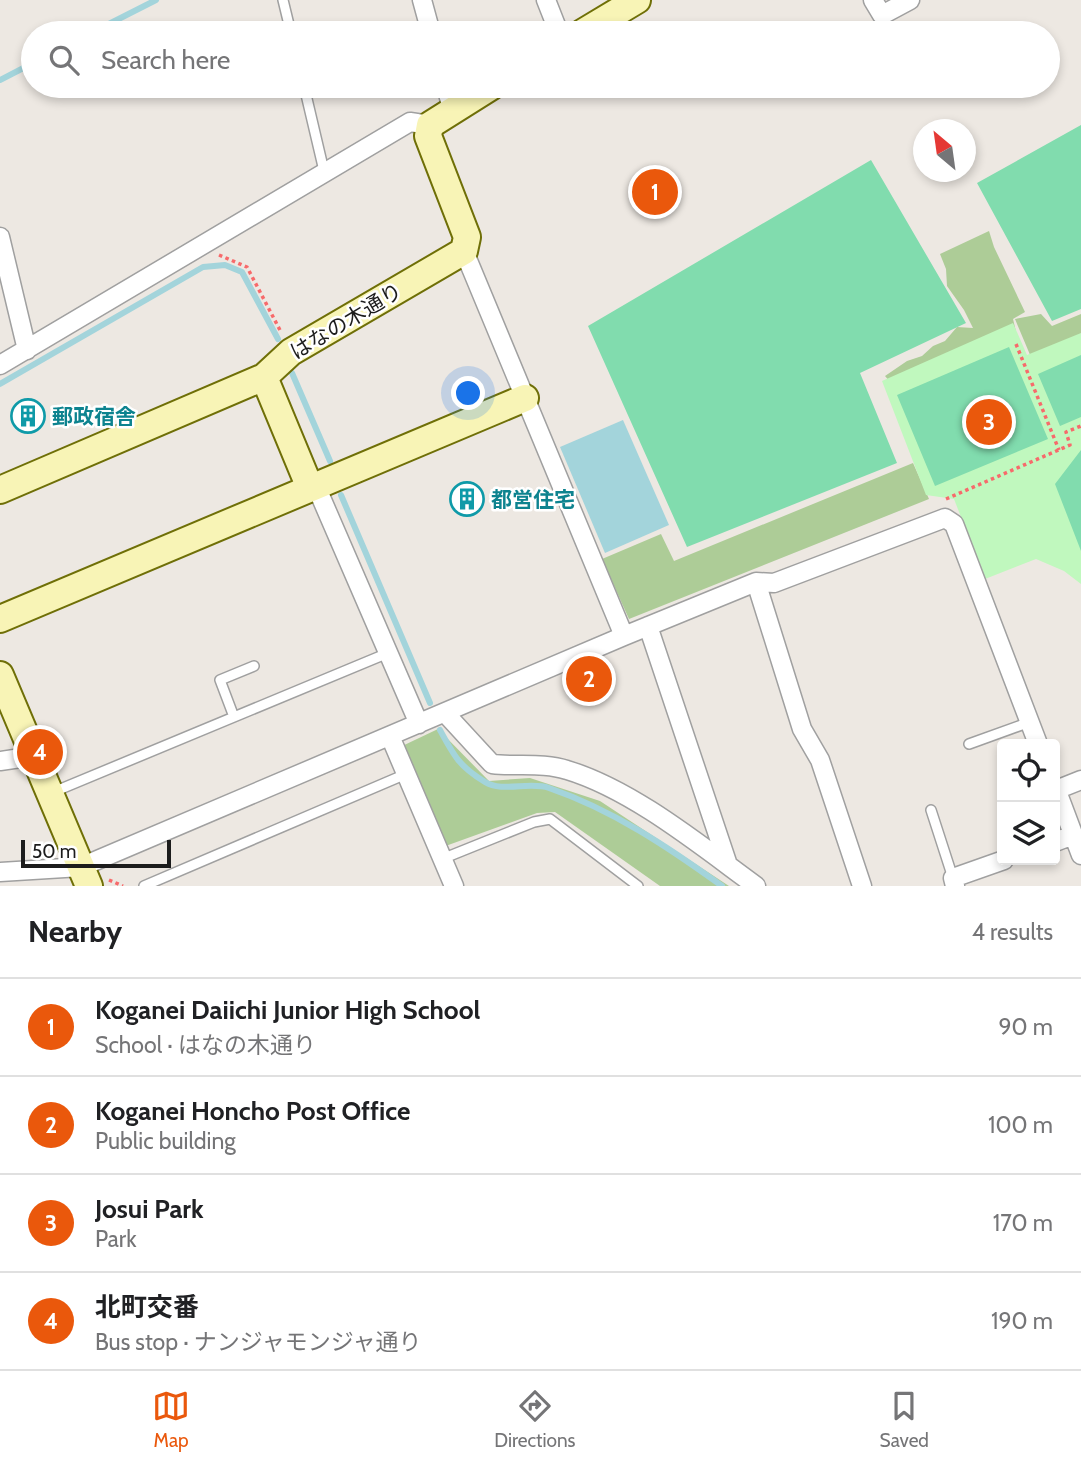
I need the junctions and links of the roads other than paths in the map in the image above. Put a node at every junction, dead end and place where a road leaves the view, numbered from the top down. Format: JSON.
{"nodes":[{"id":1,"x":283,"y":0,"type":"edge"},
{"id":2,"x":422,"y":0,"type":"edge"},
{"id":3,"x":547,"y":0,"type":"edge"},
{"id":4,"x":637,"y":0,"type":"edge"},
{"id":5,"x":873,"y":0,"type":"edge"},
{"id":6,"x":910,"y":0,"type":"edge"},
{"id":7,"x":288,"y":21,"type":"edge"},
{"id":8,"x":428,"y":21,"type":"edge"},
{"id":9,"x":555,"y":21,"type":"edge"},
{"id":10,"x":602,"y":21,"type":"edge"},
{"id":11,"x":307,"y":98,"type":"edge"},
{"id":12,"x":448,"y":98,"type":"edge"},
{"id":13,"x":429,"y":125,"type":"junction"},
{"id":14,"x":324,"y":171,"type":"junction"},
{"id":15,"x":0,"y":237,"type":"edge"},
{"id":16,"x":464,"y":251,"type":"junction"},
{"id":17,"x":27,"y":350,"type":"junction"},
{"id":18,"x":0,"y":365,"type":"edge"},
{"id":19,"x":264,"y":377,"type":"junction"},
{"id":20,"x":525,"y":398,"type":"junction"},
{"id":21,"x":313,"y":487,"type":"junction"},
{"id":22,"x":0,"y":490,"type":"edge"},
{"id":23,"x":756,"y":582,"type":"junction"},
{"id":24,"x":0,"y":619,"type":"edge"},
{"id":25,"x":648,"y":626,"type":"junction"},
{"id":26,"x":624,"y":636,"type":"junction"},
{"id":27,"x":388,"y":653,"type":"junction"},
{"id":28,"x":254,"y":666,"type":"dead end"},
{"id":29,"x":0,"y":675,"type":"edge"},
{"id":30,"x":444,"y":713,"type":"junction"},
{"id":31,"x":234,"y":717,"type":"junction"},
{"id":32,"x":1030,"y":722,"type":"junction"},
{"id":33,"x":419,"y":724,"type":"junction"},
{"id":34,"x":390,"y":736,"type":"junction"},
{"id":35,"x":1036,"y":739,"type":"edge"},
{"id":36,"x":968,"y":744,"type":"dead end"},
{"id":37,"x":33,"y":757,"type":"junction"},
{"id":38,"x":0,"y":761,"type":"edge"},
{"id":39,"x":406,"y":774,"type":"junction"},
{"id":40,"x":1081,"y":780,"type":"edge"},
{"id":41,"x":1060,"y":787,"type":"edge"},
{"id":42,"x":49,"y":794,"type":"junction"},
{"id":43,"x":1060,"y":799,"type":"edge"},
{"id":44,"x":931,"y":810,"type":"dead end"},
{"id":45,"x":1073,"y":835,"type":"junction"},
{"id":46,"x":1060,"y":840,"type":"edge"},
{"id":47,"x":1081,"y":855,"type":"edge"},
{"id":48,"x":442,"y":859,"type":"junction"},
{"id":49,"x":997,"y":863,"type":"edge"},
{"id":50,"x":728,"y":865,"type":"junction"},
{"id":51,"x":0,"y":872,"type":"edge"},
{"id":52,"x":85,"y":877,"type":"edge"},
{"id":53,"x":954,"y":882,"type":"edge"},
{"id":54,"x":144,"y":886,"type":"edge"},
{"id":55,"x":454,"y":886,"type":"edge"},
{"id":56,"x":637,"y":886,"type":"edge"},
{"id":57,"x":756,"y":886,"type":"edge"},
{"id":58,"x":862,"y":886,"type":"edge"}],
"edges":[{"from":1,"to":7,"type":"lane"},
{"from":2,"to":8,"type":"street"},
{"from":3,"to":9,"type":"street"},
{"from":4,"to":10,"type":"street"},
{"from":5,"to":6,"type":"street"},
{"from":11,"to":14,"type":"lane"},
{"from":12,"to":13,"type":"street"},
{"from":13,"to":14,"type":"street"},
{"from":13,"to":16,"type":"street"},
{"from":14,"to":17,"type":"street"},
{"from":15,"to":17,"type":"street"},
{"from":16,"to":19,"type":"street","name":"はなの木通り"},
{"from":16,"to":20,"type":"street"},
{"from":17,"to":18,"type":"street"},
{"from":19,"to":21,"type":"street"},
{"from":19,"to":22,"type":"street","name":"はなの木通り"},
{"from":20,"to":21,"type":"street"},
{"from":20,"to":26,"type":"street"},
{"from":21,"to":24,"type":"street"},
{"from":21,"to":27,"type":"street"},
{"from":23,"to":25,"type":"street"},
{"from":23,"to":32,"type":"street"},
{"from":23,"to":58,"type":"street"},
{"from":25,"to":26,"type":"street"},
{"from":25,"to":50,"type":"street"},
{"from":26,"to":30,"type":"street"},
{"from":27,"to":31,"type":"lane"},
{"from":27,"to":33,"type":"street"},
{"from":28,"to":31,"type":"lane"},
{"from":29,"to":37,"type":"street"},
{"from":30,"to":33,"type":"street"},
{"from":30,"to":50,"type":"street"},
{"from":31,"to":42,"type":"lane"},
{"from":32,"to":35,"type":"street"},
{"from":32,"to":36,"type":"lane"},
{"from":33,"to":34,"type":"street"},
{"from":34,"to":39,"type":"street"},
{"from":34,"to":52,"type":"street"},
{"from":37,"to":38,"type":"street"},
{"from":37,"to":42,"type":"street"},
{"from":39,"to":48,"type":"street"},
{"from":39,"to":54,"type":"lane"},
{"from":40,"to":41,"type":"street"},
{"from":42,"to":52,"type":"street"},
{"from":43,"to":45,"type":"street"},
{"from":44,"to":53,"type":"lane"},
{"from":45,"to":46,"type":"street"},
{"from":45,"to":47,"type":"street"},
{"from":48,"to":55,"type":"street"},
{"from":48,"to":56,"type":"lane"},
{"from":49,"to":53,"type":"street"},
{"from":50,"to":57,"type":"street"},
{"from":51,"to":52,"type":"street"}]}
